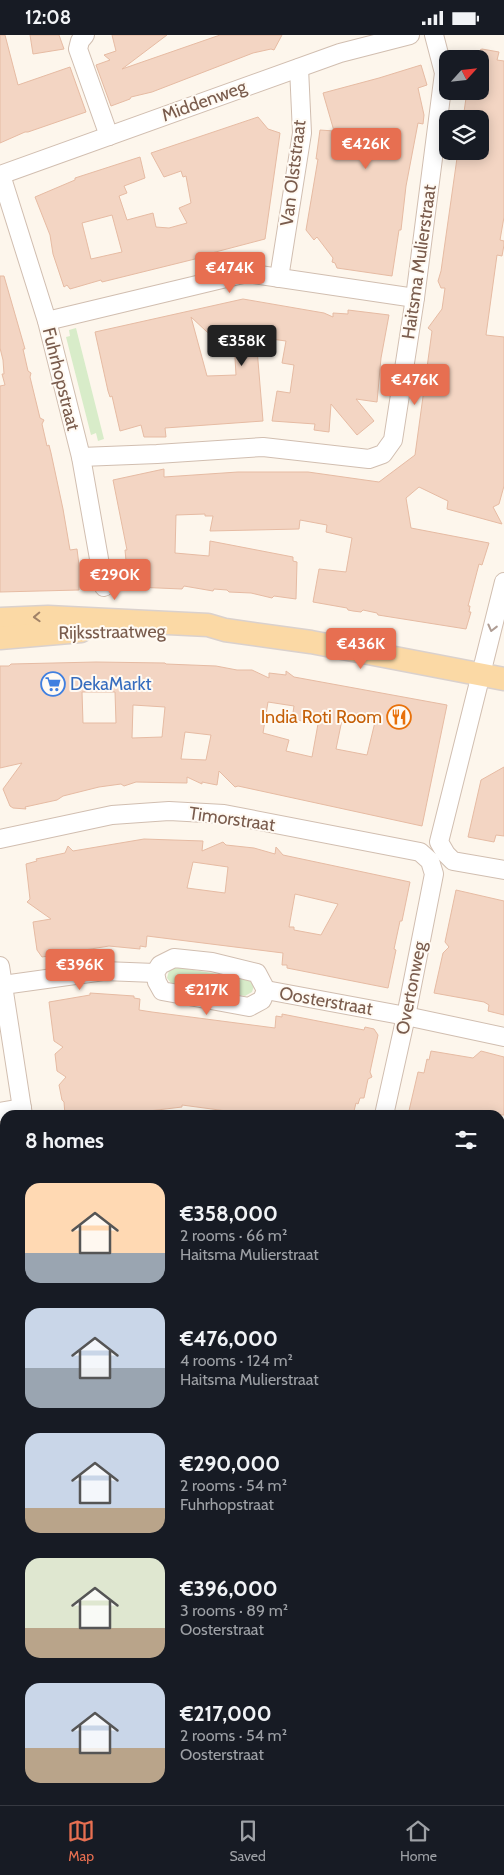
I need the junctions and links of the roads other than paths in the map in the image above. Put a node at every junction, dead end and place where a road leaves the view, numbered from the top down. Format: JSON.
{"nodes":[{"id":1,"x":85,"y":35,"type":"edge"},
{"id":2,"x":410,"y":35,"type":"edge"},
{"id":3,"x":434,"y":35,"type":"edge"},
{"id":4,"x":299,"y":68,"type":"junction"},
{"id":5,"x":109,"y":136,"type":"junction"},
{"id":6,"x":0,"y":175,"type":"edge"},
{"id":7,"x":279,"y":278,"type":"junction"},
{"id":8,"x":415,"y":299,"type":"junction"},
{"id":9,"x":47,"y":321,"type":"junction"},
{"id":10,"x":81,"y":457,"type":"junction"},
{"id":11,"x":504,"y":581,"type":"edge"},
{"id":12,"x":104,"y":587,"type":"dead end"},
{"id":13,"x":0,"y":619,"type":"edge"},
{"id":14,"x":224,"y":630,"type":"junction"},
{"id":15,"x":0,"y":637,"type":"edge"},
{"id":16,"x":480,"y":674,"type":"junction"},
{"id":17,"x":504,"y":679,"type":"edge"},
{"id":18,"x":0,"y":839,"type":"edge"},
{"id":19,"x":430,"y":861,"type":"joint"},
{"id":20,"x":504,"y":870,"type":"edge"},
{"id":21,"x":0,"y":966,"type":"edge"},
{"id":22,"x":155,"y":973,"type":"junction"},
{"id":23,"x":3,"y":985,"type":"junction"},
{"id":24,"x":266,"y":990,"type":"junction"},
{"id":25,"x":406,"y":1015,"type":"junction"},
{"id":26,"x":504,"y":1037,"type":"edge"},
{"id":27,"x":22,"y":1110,"type":"edge"},
{"id":28,"x":385,"y":1110,"type":"edge"}],
"edges":[{"from":1,"to":5,"type":"street"},
{"from":2,"to":4,"type":"street","name":"Middenweg"},
{"from":3,"to":8,"type":"street","name":"Haitsma Mulierstraat"},
{"from":4,"to":5,"type":"street","name":"Middenweg"},
{"from":4,"to":7,"type":"street","name":"Van Olststraat"},
{"from":5,"to":6,"type":"street","name":"Middenweg"},
{"from":6,"to":9,"type":"street","name":"Fuhrhopstraat"},
{"from":7,"to":8,"type":"street"},
{"from":7,"to":9,"type":"street"},
{"from":8,"to":10,"type":"street","name":"Haitsma Mulierstraat"},
{"from":9,"to":10,"type":"street","name":"Fuhrhopstraat"},
{"from":10,"to":12,"type":"street","name":"Fuhrhopstraat"},
{"from":11,"to":16,"type":"street","one_way":true},
{"from":14,"to":13,"type":"main road","name":"Rijksstraatweg","one_way":true},
{"from":14,"to":15,"type":"main road","name":"Rijksstraatweg"},
{"from":14,"to":16,"type":"main road","name":"Rijksstraatweg"},
{"from":16,"to":17,"type":"main road","name":"Rijksstraatweg"},
{"from":16,"to":20,"type":"street"},
{"from":18,"to":19,"type":"street","name":"Timorstraat"},
{"from":19,"to":25,"type":"street","name":"Overtonweg"},
{"from":21,"to":23,"type":"street"},
{"from":22,"to":23,"type":"street"},
{"from":22,"to":24,"type":"street","name":"Oosterstraat"},
{"from":22,"to":24,"type":"street","name":"Oosterstraat"},
{"from":23,"to":27,"type":"street"},
{"from":24,"to":25,"type":"street","name":"Oosterstraat"},
{"from":25,"to":26,"type":"street","name":"Oosterstraat"},
{"from":25,"to":28,"type":"street","name":"Overtonweg"}]}
